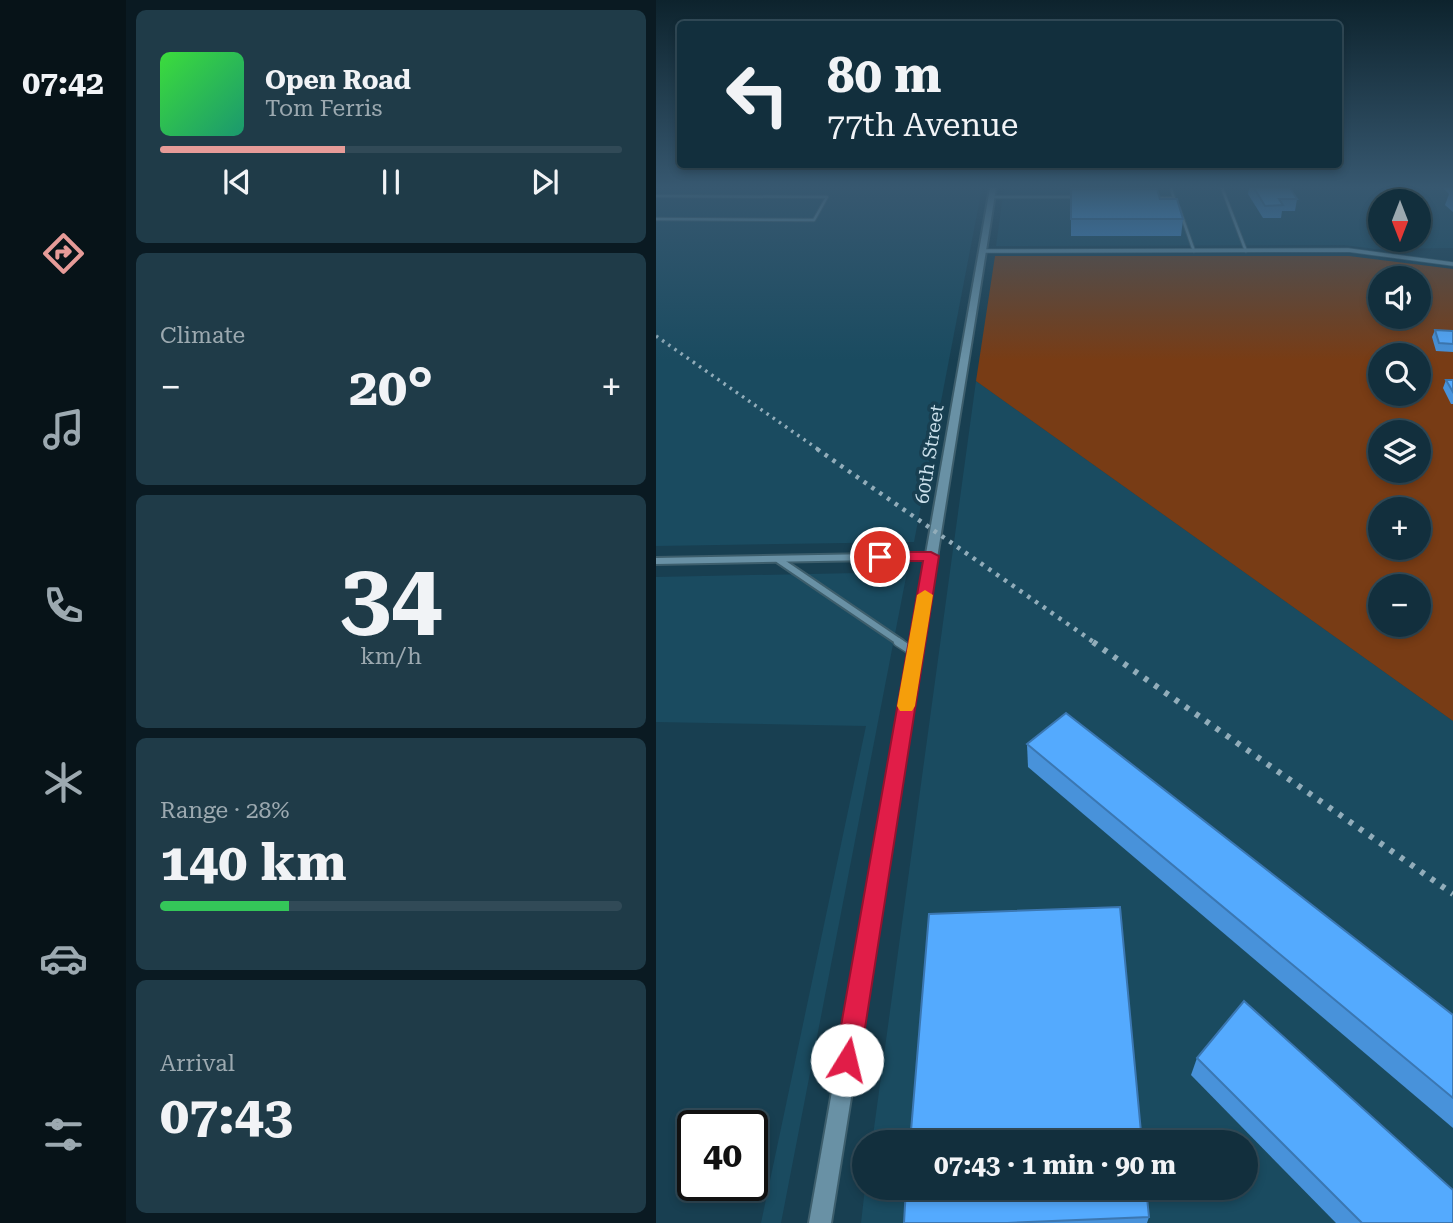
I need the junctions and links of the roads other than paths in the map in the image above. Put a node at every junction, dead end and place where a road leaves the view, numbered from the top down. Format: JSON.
{"nodes":[{"id":1,"x":984,"y":245,"type":"edge"},
{"id":2,"x":1192,"y":245,"type":"edge"},
{"id":3,"x":1244,"y":245,"type":"edge"},
{"id":4,"x":983,"y":251,"type":"junction"},
{"id":5,"x":1194,"y":251,"type":"junction"},
{"id":6,"x":1246,"y":251,"type":"junction"},
{"id":7,"x":1453,"y":264,"type":"edge"},
{"id":8,"x":931,"y":556,"type":"junction"},
{"id":9,"x":778,"y":559,"type":"junction"},
{"id":10,"x":656,"y":561,"type":"edge"},
{"id":11,"x":915,"y":653,"type":"junction"},
{"id":12,"x":820,"y":1223,"type":"edge"}],
"edges":[{"from":1,"to":4,"type":"street","name":"60th Street"},
{"from":2,"to":5,"type":"lane"},
{"from":3,"to":6,"type":"lane"},
{"from":4,"to":5,"type":"street"},
{"from":4,"to":8,"type":"street","name":"60th Street"},
{"from":5,"to":6,"type":"street"},
{"from":6,"to":7,"type":"street"},
{"from":8,"to":9,"type":"street"},
{"from":8,"to":11,"type":"street","name":"60th Street"},
{"from":9,"to":10,"type":"street"},
{"from":9,"to":11,"type":"street"},
{"from":11,"to":12,"type":"street","name":"60th Street"}]}
